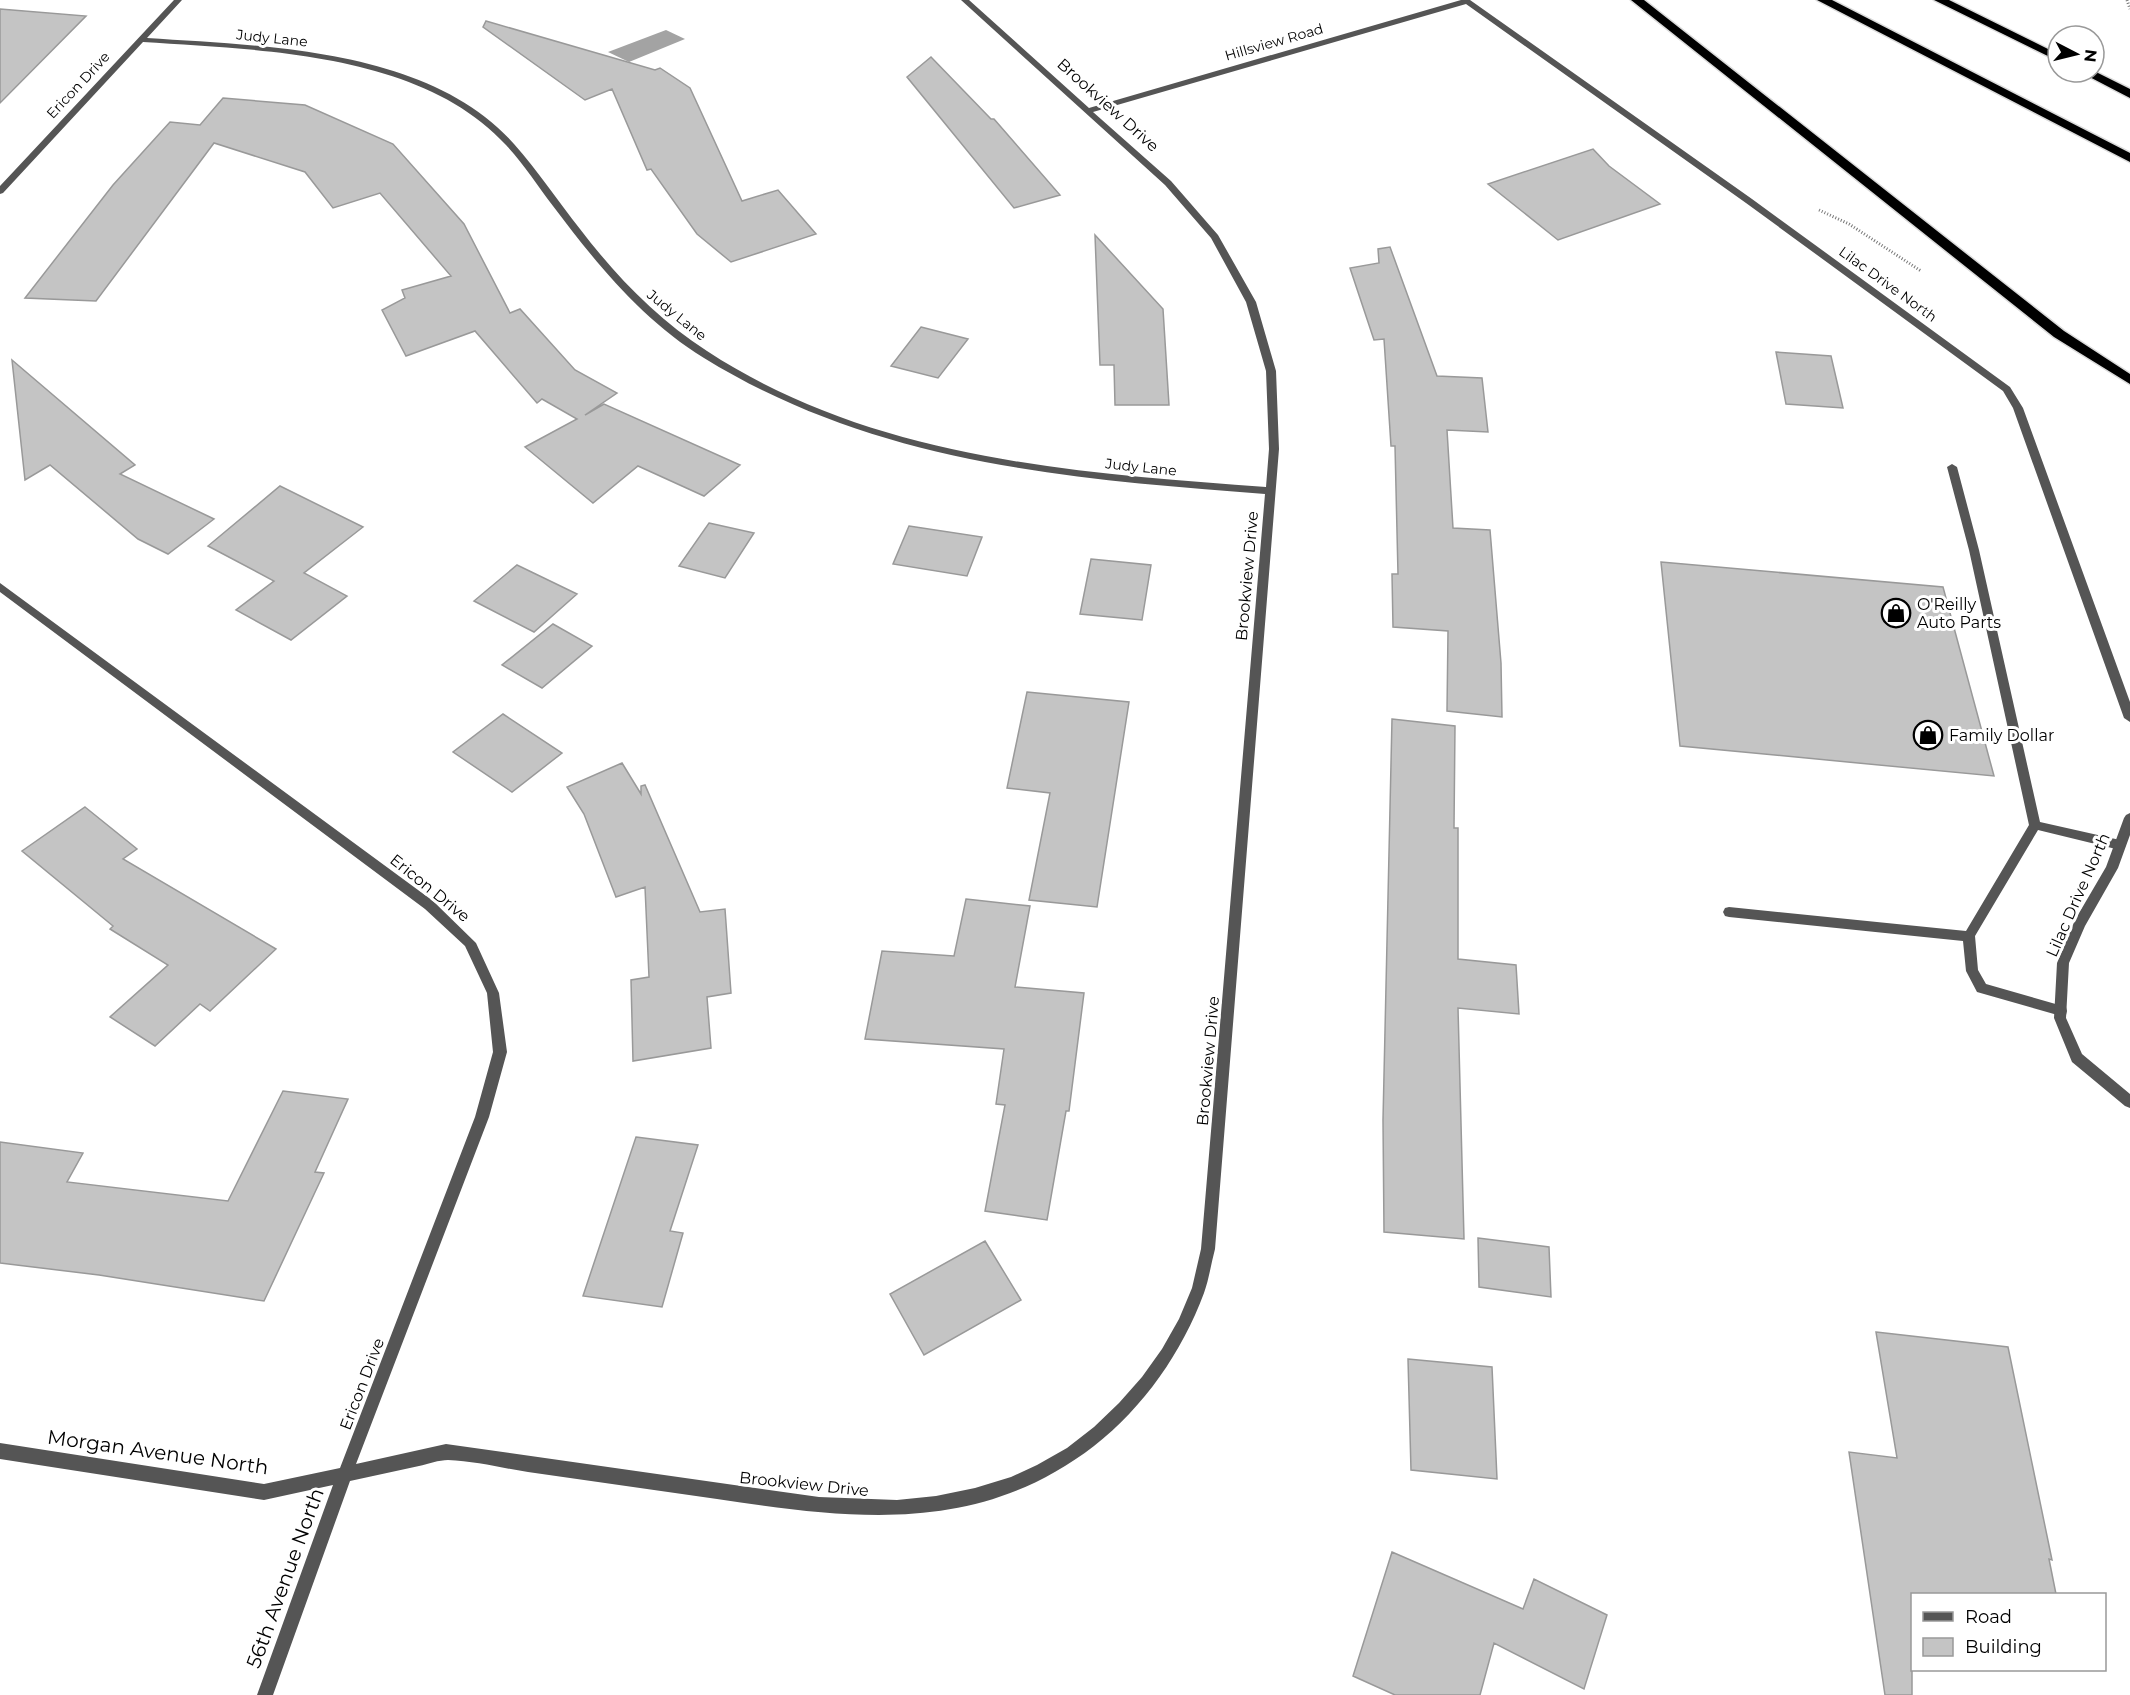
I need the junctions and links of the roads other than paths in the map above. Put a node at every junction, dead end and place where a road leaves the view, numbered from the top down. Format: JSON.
{"nodes":[{"id":1,"x":177,"y":0,"type":"edge"},
{"id":2,"x":965,"y":0,"type":"edge"},
{"id":3,"x":1637,"y":0,"type":"edge"},
{"id":4,"x":1823,"y":0,"type":"edge"},
{"id":5,"x":1940,"y":0,"type":"edge"},
{"id":6,"x":1465,"y":1,"type":"edge"},
{"id":7,"x":141,"y":40,"type":"junction"},
{"id":8,"x":2046,"y":52,"type":"edge"},
{"id":9,"x":2106,"y":82,"type":"edge"},
{"id":10,"x":2130,"y":94,"type":"edge"},
{"id":11,"x":1090,"y":110,"type":"junction"},
{"id":12,"x":2130,"y":158,"type":"edge"},
{"id":13,"x":0,"y":191,"type":"edge"},
{"id":14,"x":2130,"y":380,"type":"edge"},
{"id":15,"x":1952,"y":468,"type":"dead end"},
{"id":16,"x":1270,"y":492,"type":"junction"},
{"id":17,"x":0,"y":587,"type":"edge"},
{"id":18,"x":2130,"y":718,"type":"edge"},
{"id":19,"x":2130,"y":818,"type":"edge"},
{"id":20,"x":2035,"y":825,"type":"junction"},
{"id":21,"x":2120,"y":845,"type":"junction"},
{"id":22,"x":1729,"y":912,"type":"dead end"},
{"id":23,"x":1969,"y":936,"type":"junction"},
{"id":24,"x":2061,"y":1011,"type":"junction"},
{"id":25,"x":2130,"y":1102,"type":"edge"},
{"id":26,"x":0,"y":1451,"type":"edge"},
{"id":27,"x":344,"y":1476,"type":"junction"},
{"id":28,"x":265,"y":1695,"type":"edge"}],
"edges":[{"from":1,"to":7,"type":"street","name":"Ericon Drive"},
{"from":2,"to":11,"type":"street","name":"Brookview Drive"},
{"from":3,"to":14,"type":"highway"},
{"from":4,"to":12,"type":"highway"},
{"from":5,"to":8,"type":"highway"},
{"from":6,"to":11,"type":"street","name":"Hillsview Road"},
{"from":6,"to":18,"type":"street","name":"Lilac Drive North"},
{"from":7,"to":13,"type":"street","name":"Ericon Drive"},
{"from":7,"to":16,"type":"street","name":"Judy Lane"},
{"from":9,"to":10,"type":"highway"},
{"from":11,"to":16,"type":"street","name":"Brookview Drive"},
{"from":15,"to":20,"type":"street"},
{"from":16,"to":27,"type":"street","name":"Brookview Drive"},
{"from":17,"to":27,"type":"street","name":"Ericon Drive"},
{"from":19,"to":21,"type":"street","name":"Lilac Drive North"},
{"from":20,"to":21,"type":"street"},
{"from":20,"to":23,"type":"street"},
{"from":21,"to":24,"type":"street","name":"Lilac Drive North"},
{"from":22,"to":23,"type":"street"},
{"from":23,"to":24,"type":"street"},
{"from":24,"to":25,"type":"street","name":"Lilac Drive North"},
{"from":26,"to":27,"type":"street","name":"Morgan Avenue North"},
{"from":27,"to":28,"type":"street","name":"56th Avenue North"}]}
